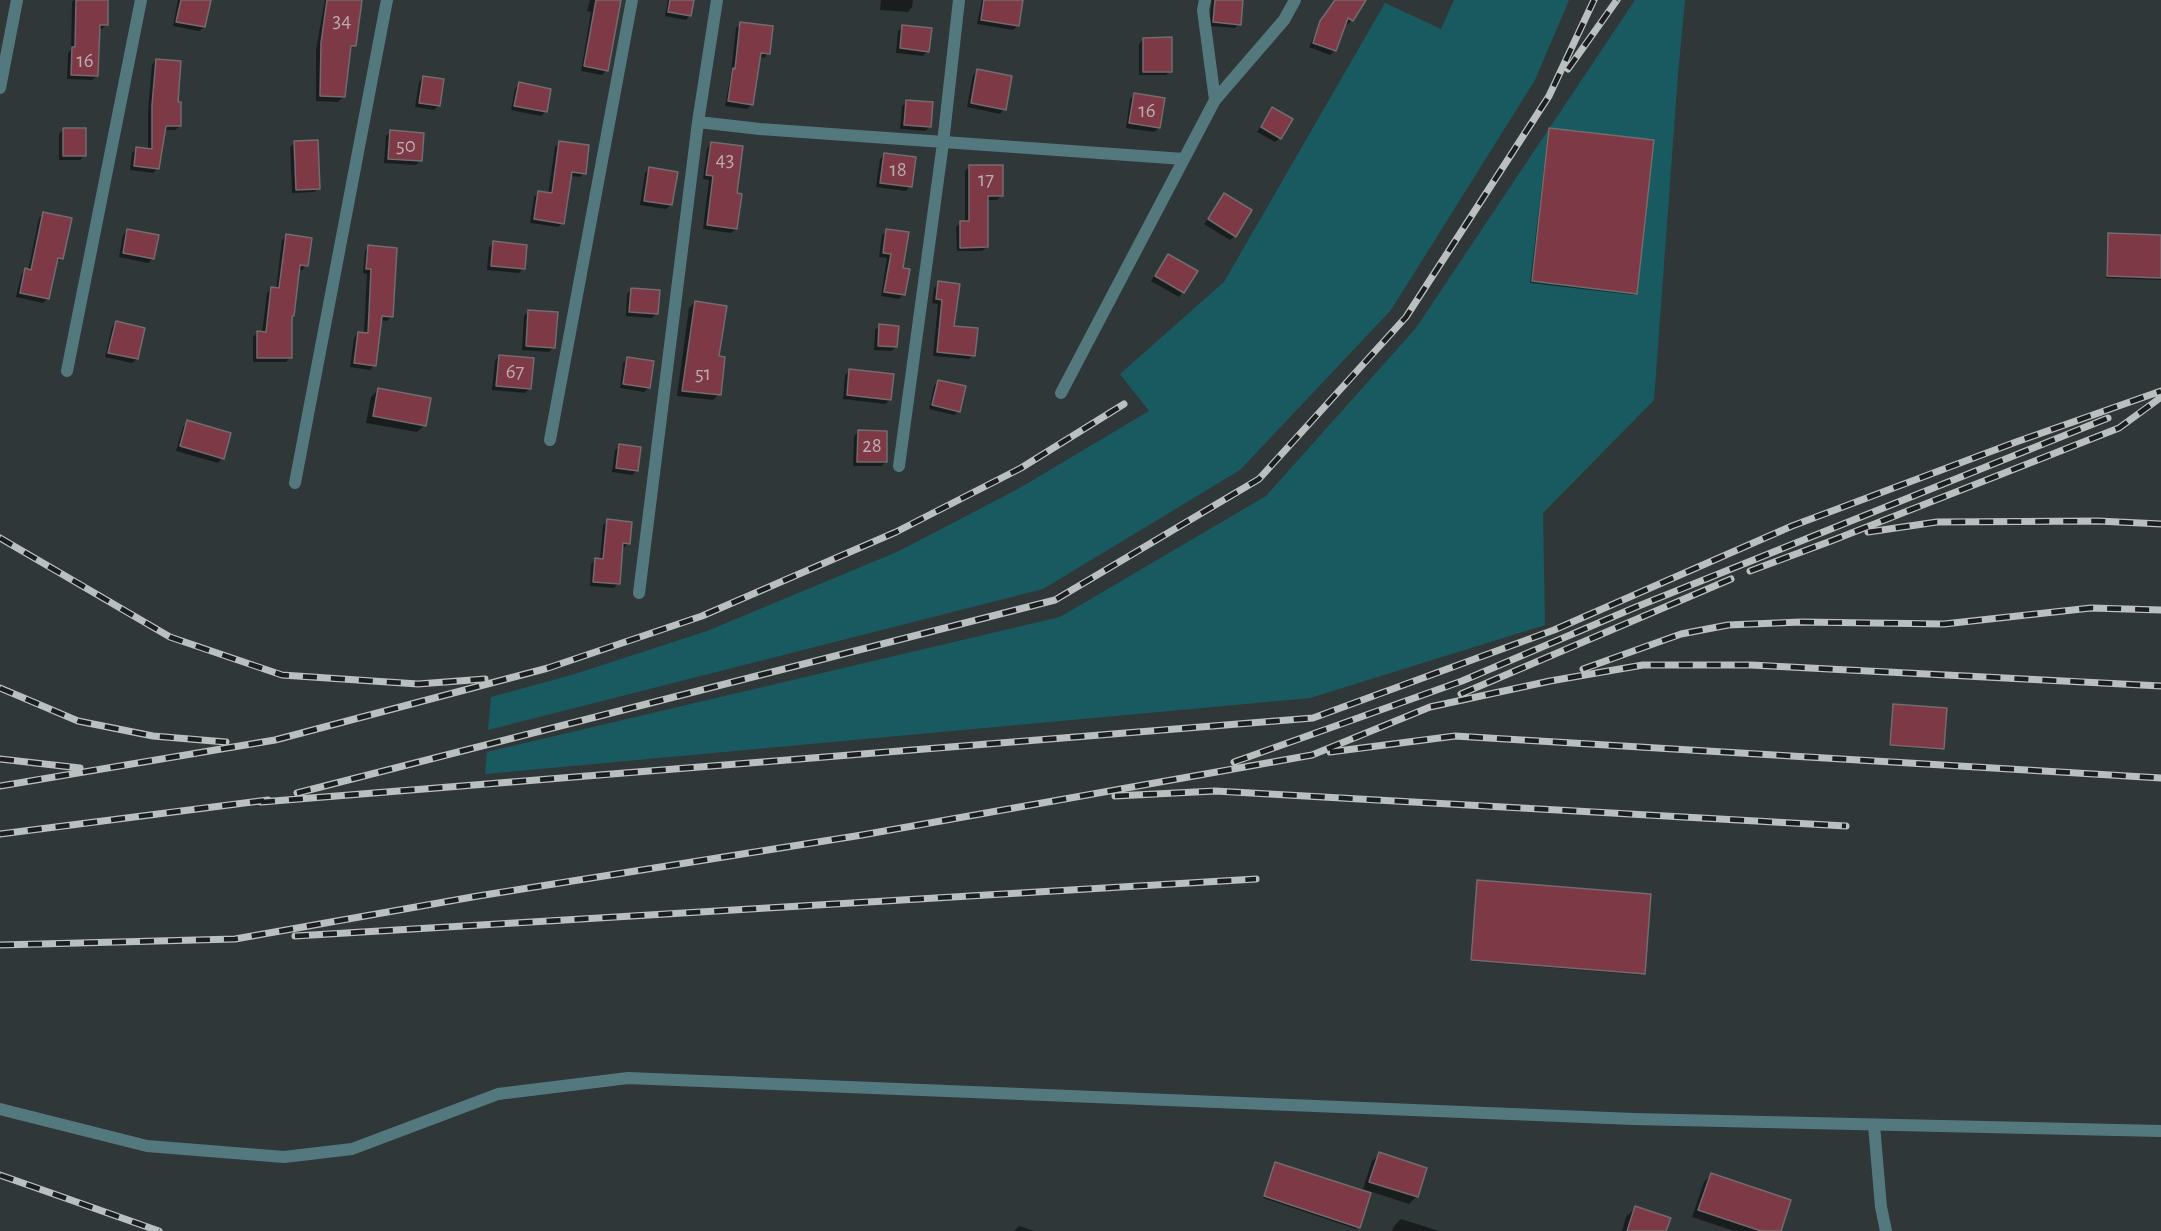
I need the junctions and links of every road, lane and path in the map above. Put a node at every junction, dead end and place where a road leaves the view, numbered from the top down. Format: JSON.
{"nodes":[{"id":1,"x":17,"y":0,"type":"edge"},
{"id":2,"x":141,"y":0,"type":"edge"},
{"id":3,"x":387,"y":0,"type":"edge"},
{"id":4,"x":632,"y":0,"type":"edge"},
{"id":5,"x":717,"y":0,"type":"edge"},
{"id":6,"x":959,"y":0,"type":"edge"},
{"id":7,"x":1204,"y":0,"type":"edge"},
{"id":8,"x":1294,"y":0,"type":"edge"},
{"id":9,"x":0,"y":88,"type":"edge"},
{"id":10,"x":1215,"y":100,"type":"junction"},
{"id":11,"x":698,"y":122,"type":"junction"},
{"id":12,"x":943,"y":142,"type":"junction"},
{"id":13,"x":1184,"y":159,"type":"junction"},
{"id":14,"x":67,"y":371,"type":"dead end"},
{"id":15,"x":1061,"y":393,"type":"dead end"},
{"id":16,"x":550,"y":440,"type":"dead end"},
{"id":17,"x":899,"y":465,"type":"dead end"},
{"id":18,"x":295,"y":483,"type":"dead end"},
{"id":19,"x":639,"y":593,"type":"dead end"},
{"id":20,"x":0,"y":1109,"type":"edge"},
{"id":21,"x":1874,"y":1125,"type":"junction"},
{"id":22,"x":2161,"y":1131,"type":"edge"},
{"id":23,"x":1886,"y":1231,"type":"edge"}],
"edges":[{"from":1,"to":9,"type":"street"},
{"from":2,"to":14,"type":"street"},
{"from":3,"to":18,"type":"street"},
{"from":4,"to":16,"type":"street"},
{"from":5,"to":11,"type":"street"},
{"from":6,"to":12,"type":"street"},
{"from":7,"to":10,"type":"street"},
{"from":8,"to":10,"type":"street"},
{"from":10,"to":13,"type":"street"},
{"from":11,"to":12,"type":"street"},
{"from":11,"to":19,"type":"street"},
{"from":12,"to":13,"type":"street"},
{"from":12,"to":17,"type":"street"},
{"from":13,"to":15,"type":"street"},
{"from":20,"to":21,"type":"street"},
{"from":21,"to":22,"type":"street"},
{"from":21,"to":23,"type":"street"}]}
